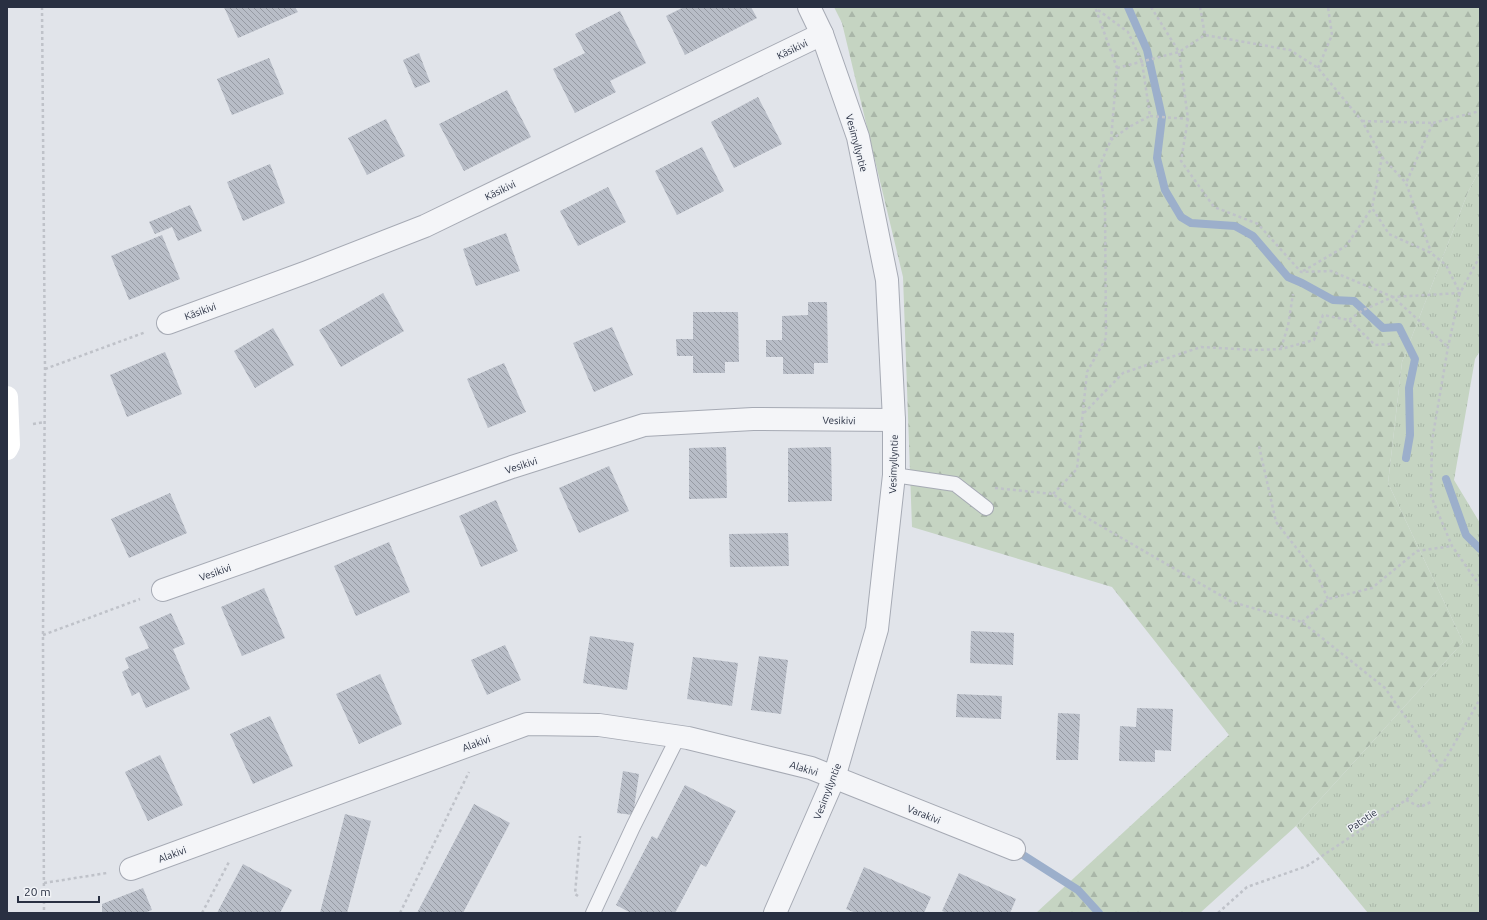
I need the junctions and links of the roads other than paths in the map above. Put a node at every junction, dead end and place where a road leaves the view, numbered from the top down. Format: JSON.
{"nodes":[{"id":1,"x":809,"y":7,"type":"edge"},
{"id":2,"x":822,"y":34,"type":"junction"},
{"id":3,"x":168,"y":323,"type":"road end"},
{"id":4,"x":7,"y":397,"type":"edge"},
{"id":5,"x":894,"y":420,"type":"junction"},
{"id":6,"x":7,"y":449,"type":"edge"},
{"id":7,"x":894,"y":475,"type":"junction"},
{"id":8,"x":986,"y":508,"type":"dead end"},
{"id":9,"x":163,"y":590,"type":"road end"},
{"id":10,"x":678,"y":737,"type":"junction"},
{"id":11,"x":834,"y":778,"type":"junction"},
{"id":12,"x":1014,"y":850,"type":"dead end"},
{"id":13,"x":131,"y":869,"type":"road end"},
{"id":14,"x":594,"y":909,"type":"edge"},
{"id":15,"x":775,"y":913,"type":"edge"}],
"edges":[{"from":1,"to":2,"type":"street","name":"Vesimyllyntie"},
{"from":2,"to":3,"type":"street","name":"Käsikivi"},
{"from":2,"to":5,"type":"street","name":"Vesimyllyntie"},
{"from":4,"to":6,"type":"main road"},
{"from":5,"to":7,"type":"street","name":"Vesimyllyntie"},
{"from":5,"to":9,"type":"street","name":"Vesikivi"},
{"from":7,"to":8,"type":"lane"},
{"from":7,"to":11,"type":"street","name":"Vesimyllyntie"},
{"from":10,"to":11,"type":"street","name":"Alakivi"},
{"from":10,"to":13,"type":"street","name":"Alakivi"},
{"from":10,"to":14,"type":"lane"},
{"from":11,"to":12,"type":"street","name":"Varakivi"},
{"from":11,"to":15,"type":"street","name":"Vesimyllyntie"}]}
